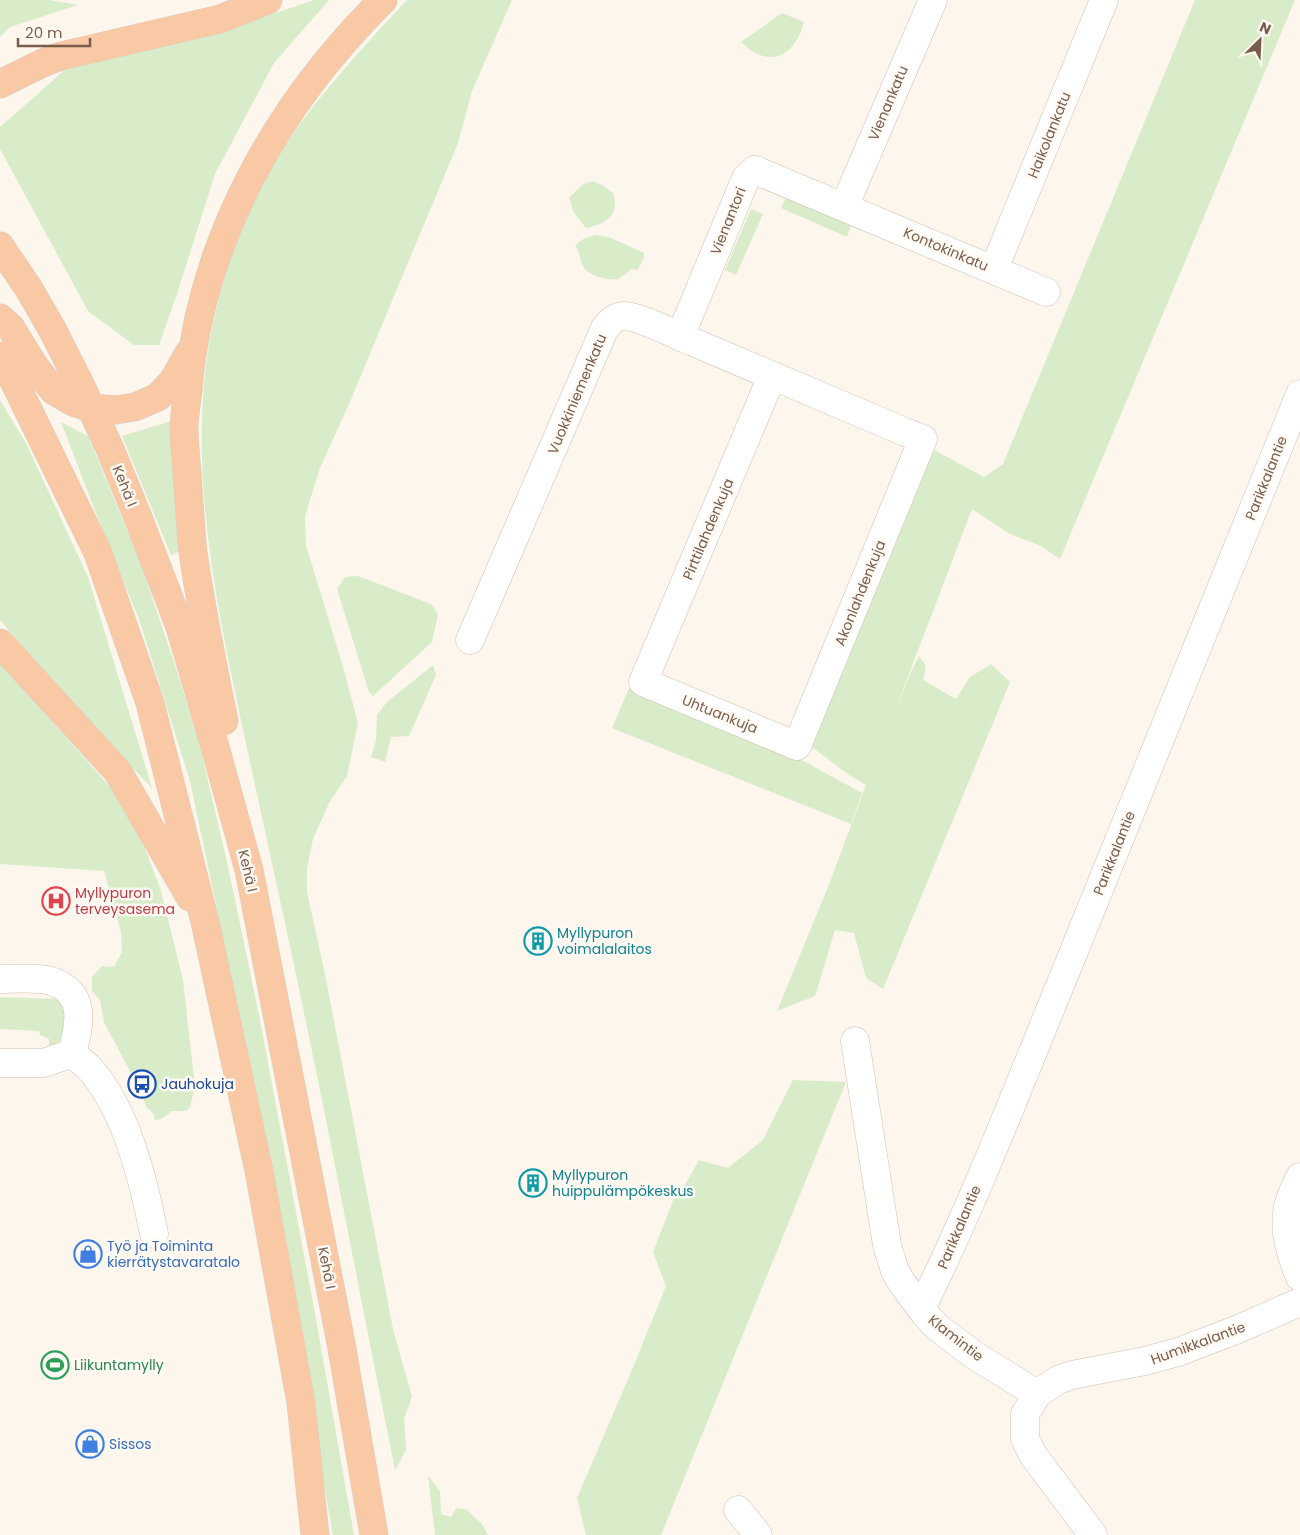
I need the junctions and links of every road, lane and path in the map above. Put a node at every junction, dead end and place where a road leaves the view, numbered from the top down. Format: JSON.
{"nodes":[{"id":1,"x":268,"y":0,"type":"edge"},
{"id":2,"x":383,"y":0,"type":"edge"},
{"id":3,"x":932,"y":0,"type":"edge"},
{"id":4,"x":1104,"y":0,"type":"edge"},
{"id":5,"x":0,"y":84,"type":"edge"},
{"id":6,"x":844,"y":207,"type":"junction"},
{"id":7,"x":0,"y":246,"type":"edge"},
{"id":8,"x":994,"y":269,"type":"junction"},
{"id":9,"x":1046,"y":292,"type":"dead end"},
{"id":10,"x":0,"y":318,"type":"edge"},
{"id":11,"x":680,"y":336,"type":"junction"},
{"id":12,"x":192,"y":348,"type":"junction"},
{"id":13,"x":0,"y":356,"type":"edge"},
{"id":14,"x":772,"y":376,"type":"junction"},
{"id":15,"x":1300,"y":394,"type":"edge"},
{"id":16,"x":91,"y":408,"type":"junction"},
{"id":17,"x":923,"y":439,"type":"joint"},
{"id":18,"x":470,"y":640,"type":"dead end"},
{"id":19,"x":0,"y":643,"type":"edge"},
{"id":20,"x":644,"y":682,"type":"joint"},
{"id":21,"x":797,"y":746,"type":"joint"},
{"id":22,"x":249,"y":870,"type":"junction"},
{"id":23,"x":205,"y":922,"type":"junction"},
{"id":24,"x":0,"y":979,"type":"edge"},
{"id":25,"x":855,"y":1041,"type":"dead end"},
{"id":26,"x":72,"y":1053,"type":"junction"},
{"id":27,"x":0,"y":1063,"type":"edge"},
{"id":28,"x":1300,"y":1176,"type":"edge"},
{"id":29,"x":154,"y":1234,"type":"dead end"},
{"id":30,"x":1300,"y":1277,"type":"edge"},
{"id":31,"x":922,"y":1309,"type":"junction"},
{"id":32,"x":1298,"y":1309,"type":"edge"},
{"id":33,"x":1037,"y":1394,"type":"junction"},
{"id":34,"x":738,"y":1510,"type":"dead end"},
{"id":35,"x":315,"y":1535,"type":"edge"},
{"id":36,"x":374,"y":1535,"type":"edge"},
{"id":37,"x":758,"y":1535,"type":"edge"},
{"id":38,"x":1093,"y":1535,"type":"edge"}],
"edges":[{"from":1,"to":5,"type":"highway"},
{"from":2,"to":12,"type":"highway"},
{"from":3,"to":6,"type":"street","name":"Vienankatu"},
{"from":4,"to":8,"type":"street","name":"Haikolankatu"},
{"from":6,"to":8,"type":"street","name":"Kontokinkatu"},
{"from":6,"to":11,"type":"street","name":"Vienantori"},
{"from":7,"to":16,"type":"highway","name":"Kehä I"},
{"from":8,"to":9,"type":"street","name":"Kontokinkatu"},
{"from":10,"to":16,"type":"highway"},
{"from":11,"to":14,"type":"street","name":"Vuokkiniemenkatu"},
{"from":11,"to":18,"type":"street","name":"Vuokkiniemenkatu"},
{"from":12,"to":16,"type":"highway"},
{"from":12,"to":22,"type":"highway"},
{"from":13,"to":23,"type":"highway"},
{"from":14,"to":17,"type":"street","name":"Vuokkiniemenkatu"},
{"from":14,"to":20,"type":"street","name":"Pirttilahdenkuja"},
{"from":15,"to":31,"type":"street","name":"Parikkalantie"},
{"from":16,"to":22,"type":"highway","name":"Kehä I"},
{"from":17,"to":21,"type":"street","name":"Akonlahdenkuja"},
{"from":19,"to":23,"type":"highway"},
{"from":20,"to":21,"type":"street","name":"Uhtuankuja"},
{"from":22,"to":36,"type":"highway","name":"Kehä I"},
{"from":23,"to":35,"type":"highway"},
{"from":24,"to":26,"type":"street"},
{"from":25,"to":31,"type":"street","name":"Klamintie"},
{"from":26,"to":27,"type":"street"},
{"from":26,"to":29,"type":"street"},
{"from":28,"to":30,"type":"street"},
{"from":31,"to":33,"type":"street","name":"Klamintie"},
{"from":32,"to":33,"type":"street","name":"Humikkalantie"},
{"from":33,"to":38,"type":"street"},
{"from":34,"to":37,"type":"street"}]}
